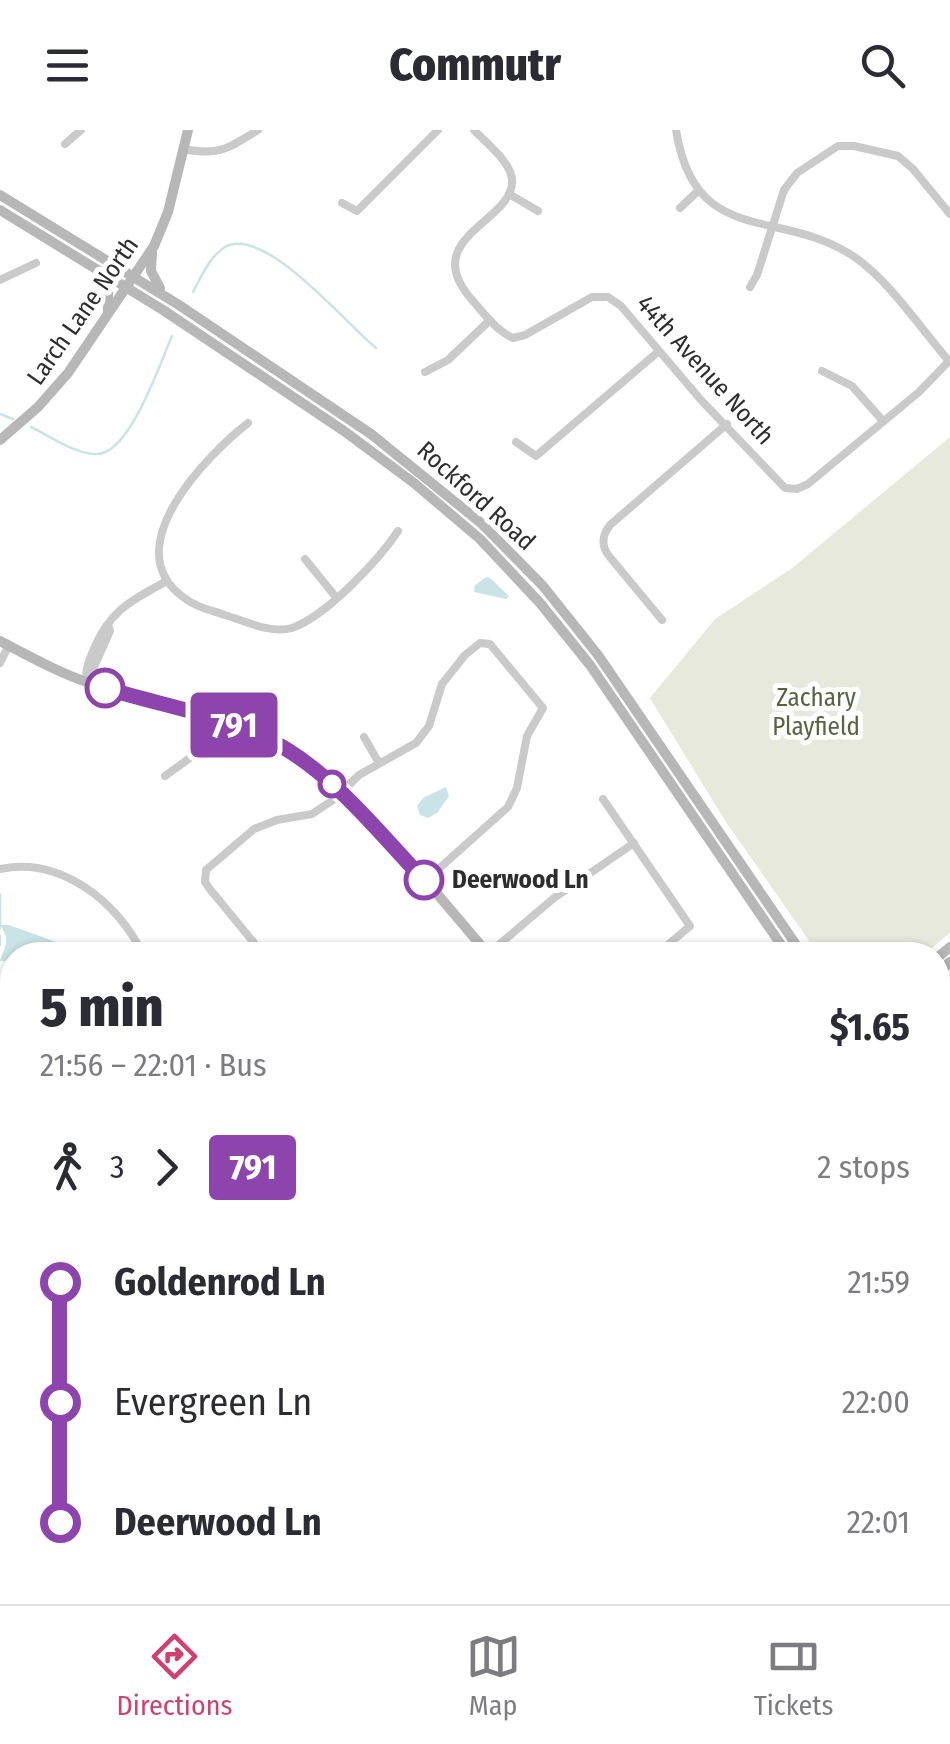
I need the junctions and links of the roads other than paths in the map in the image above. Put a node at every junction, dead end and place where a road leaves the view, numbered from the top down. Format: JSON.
{"nodes":[{"id":1,"x":81,"y":130,"type":"edge"},
{"id":2,"x":188,"y":130,"type":"edge"},
{"id":3,"x":258,"y":130,"type":"edge"},
{"id":4,"x":438,"y":130,"type":"edge"},
{"id":5,"x":474,"y":130,"type":"edge"},
{"id":6,"x":676,"y":130,"type":"edge"},
{"id":7,"x":64,"y":144,"type":"dead end"},
{"id":8,"x":183,"y":149,"type":"junction"},
{"id":9,"x":698,"y":191,"type":"junction"},
{"id":10,"x":509,"y":194,"type":"junction"},
{"id":11,"x":0,"y":195,"type":"edge"},
{"id":12,"x":342,"y":203,"type":"dead end"},
{"id":13,"x":680,"y":208,"type":"dead end"},
{"id":14,"x":0,"y":210,"type":"edge"},
{"id":15,"x":538,"y":211,"type":"dead end"},
{"id":16,"x":950,"y":214,"type":"edge"},
{"id":17,"x":772,"y":226,"type":"junction"},
{"id":18,"x":154,"y":246,"type":"junction"},
{"id":19,"x":36,"y":263,"type":"dead end"},
{"id":20,"x":93,"y":267,"type":"junction"},
{"id":21,"x":134,"y":276,"type":"junction"},
{"id":22,"x":0,"y":280,"type":"edge"},
{"id":23,"x":750,"y":287,"type":"dead end"},
{"id":24,"x":126,"y":288,"type":"junction"},
{"id":25,"x":166,"y":297,"type":"junction"},
{"id":26,"x":490,"y":320,"type":"junction"},
{"id":27,"x":103,"y":322,"type":"junction"},
{"id":28,"x":660,"y":352,"type":"junction"},
{"id":29,"x":950,"y":360,"type":"edge"},
{"id":30,"x":425,"y":372,"type":"dead end"},
{"id":31,"x":822,"y":372,"type":"dead end"},
{"id":32,"x":883,"y":421,"type":"junction"},
{"id":33,"x":248,"y":423,"type":"dead end"},
{"id":34,"x":727,"y":424,"type":"junction"},
{"id":35,"x":0,"y":440,"type":"edge"},
{"id":36,"x":516,"y":442,"type":"dead end"},
{"id":37,"x":398,"y":531,"type":"dead end"},
{"id":38,"x":304,"y":559,"type":"dead end"},
{"id":39,"x":167,"y":581,"type":"junction"},
{"id":40,"x":336,"y":596,"type":"junction"},
{"id":41,"x":662,"y":620,"type":"dead end"},
{"id":42,"x":5,"y":643,"type":"edge"},
{"id":43,"x":0,"y":663,"type":"edge"},
{"id":44,"x":87,"y":682,"type":"junction"},
{"id":45,"x":212,"y":718,"type":"junction"},
{"id":46,"x":364,"y":737,"type":"dead end"},
{"id":47,"x":378,"y":763,"type":"junction"},
{"id":48,"x":165,"y":776,"type":"dead end"},
{"id":49,"x":340,"y":792,"type":"junction"},
{"id":50,"x":603,"y":799,"type":"dead end"},
{"id":51,"x":634,"y":843,"type":"junction"},
{"id":52,"x":0,"y":869,"type":"edge"},
{"id":53,"x":424,"y":880,"type":"junction"},
{"id":54,"x":135,"y":942,"type":"edge"},
{"id":55,"x":253,"y":942,"type":"edge"},
{"id":56,"x":477,"y":942,"type":"edge"},
{"id":57,"x":503,"y":942,"type":"edge"},
{"id":58,"x":671,"y":942,"type":"edge"},
{"id":59,"x":778,"y":942,"type":"edge"},
{"id":60,"x":795,"y":942,"type":"edge"}],
"edges":[{"from":1,"to":7,"type":"street"},
{"from":2,"to":8,"type":"main road","name":"Larch Lane North"},
{"from":3,"to":8,"type":"street"},
{"from":4,"to":12,"type":"street"},
{"from":5,"to":10,"type":"street"},
{"from":6,"to":9,"type":"street"},
{"from":8,"to":18,"type":"main road","name":"Larch Lane North"},
{"from":9,"to":13,"type":"street"},
{"from":9,"to":17,"type":"street"},
{"from":10,"to":15,"type":"street"},
{"from":10,"to":26,"type":"street"},
{"from":11,"to":21,"type":"main road","name":"Rockford Road"},
{"from":14,"to":20,"type":"main road","name":"Rockford Road"},
{"from":16,"to":17,"type":"street"},
{"from":17,"to":23,"type":"street"},
{"from":17,"to":29,"type":"street"},
{"from":18,"to":21,"type":"main road","name":"Larch Lane North"},
{"from":18,"to":25,"type":"main road"},
{"from":19,"to":22,"type":"street"},
{"from":20,"to":24,"type":"main road","name":"Rockford Road"},
{"from":20,"to":27,"type":"main road"},
{"from":21,"to":24,"type":"main road","name":"Larch Lane North"},
{"from":21,"to":25,"type":"main road","name":"Rockford Road"},
{"from":24,"to":27,"type":"main road","name":"Larch Lane North"},
{"from":24,"to":59,"type":"main road","name":"Rockford Road"},
{"from":25,"to":60,"type":"main road","name":"Rockford Road"},
{"from":26,"to":28,"type":"street","name":"44th Avenue North"},
{"from":26,"to":30,"type":"street"},
{"from":27,"to":35,"type":"main road","name":"Larch Lane North"},
{"from":28,"to":34,"type":"street","name":"44th Avenue North"},
{"from":28,"to":36,"type":"street"},
{"from":29,"to":32,"type":"street"},
{"from":31,"to":32,"type":"street"},
{"from":32,"to":34,"type":"street","name":"44th Avenue North"},
{"from":33,"to":39,"type":"street"},
{"from":34,"to":41,"type":"street"},
{"from":37,"to":40,"type":"street"},
{"from":38,"to":40,"type":"street"},
{"from":39,"to":40,"type":"street"},
{"from":39,"to":44,"type":"street"},
{"from":42,"to":43,"type":"street"},
{"from":42,"to":44,"type":"main road"},
{"from":44,"to":45,"type":"main road"},
{"from":45,"to":48,"type":"street"},
{"from":45,"to":49,"type":"main road"},
{"from":46,"to":47,"type":"street"},
{"from":47,"to":49,"type":"street"},
{"from":47,"to":53,"type":"street"},
{"from":49,"to":53,"type":"main road"},
{"from":49,"to":55,"type":"street"},
{"from":50,"to":51,"type":"street"},
{"from":51,"to":57,"type":"street"},
{"from":51,"to":58,"type":"street"},
{"from":52,"to":54,"type":"street"},
{"from":53,"to":56,"type":"main road"}]}
